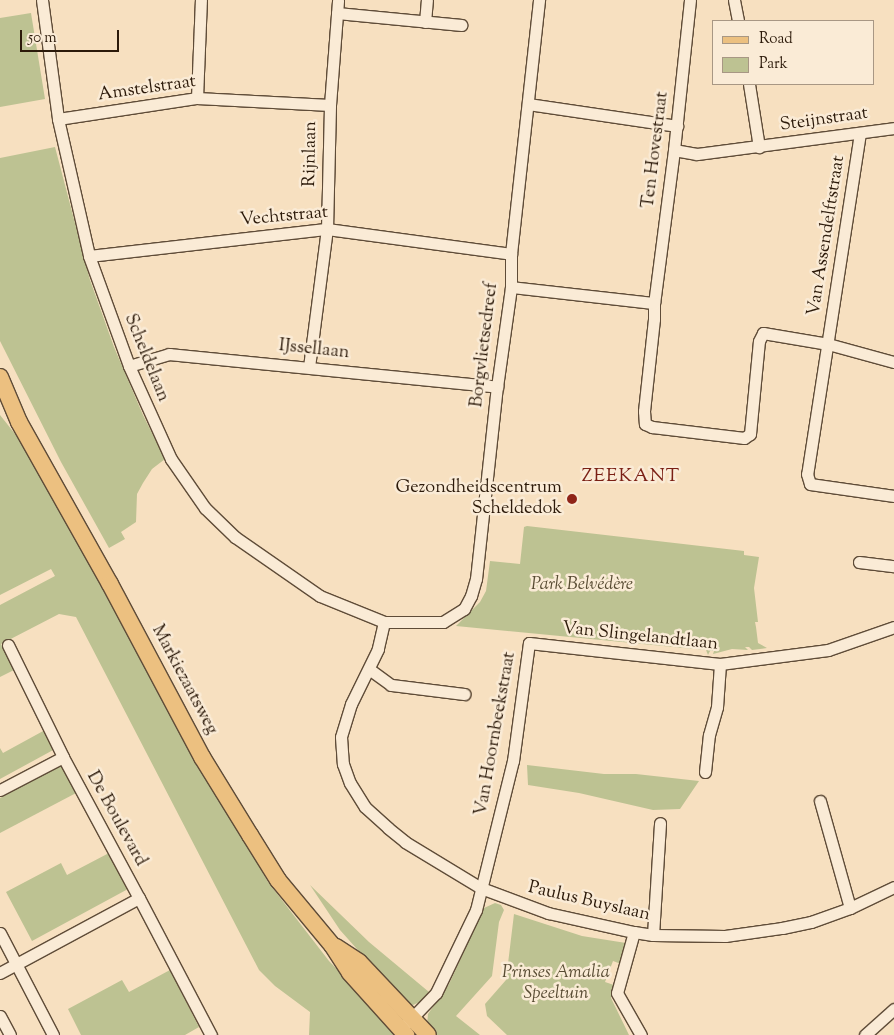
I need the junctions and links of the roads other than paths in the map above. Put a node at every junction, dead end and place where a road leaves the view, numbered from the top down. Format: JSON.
{"nodes":[{"id":1,"x":42,"y":0,"type":"edge"},
{"id":2,"x":201,"y":0,"type":"edge"},
{"id":3,"x":338,"y":0,"type":"edge"},
{"id":4,"x":427,"y":0,"type":"edge"},
{"id":5,"x":539,"y":0,"type":"edge"},
{"id":6,"x":690,"y":0,"type":"edge"},
{"id":7,"x":734,"y":0,"type":"edge"},
{"id":8,"x":337,"y":13,"type":"junction"},
{"id":9,"x":738,"y":20,"type":"edge"},
{"id":10,"x":425,"y":22,"type":"junction"},
{"id":11,"x":461,"y":26,"type":"dead end"},
{"id":12,"x":748,"y":85,"type":"edge"},
{"id":13,"x":197,"y":98,"type":"junction"},
{"id":14,"x":528,"y":104,"type":"junction"},
{"id":15,"x":330,"y":105,"type":"junction"},
{"id":16,"x":58,"y":119,"type":"junction"},
{"id":17,"x":677,"y":126,"type":"junction"},
{"id":18,"x":894,"y":128,"type":"edge"},
{"id":19,"x":860,"y":134,"type":"junction"},
{"id":20,"x":760,"y":147,"type":"junction"},
{"id":21,"x":674,"y":150,"type":"junction"},
{"id":22,"x":327,"y":229,"type":"junction"},
{"id":23,"x":511,"y":254,"type":"junction"},
{"id":24,"x":89,"y":256,"type":"junction"},
{"id":25,"x":511,"y":287,"type":"junction"},
{"id":26,"x":654,"y":303,"type":"junction"},
{"id":27,"x":828,"y":344,"type":"junction"},
{"id":28,"x":894,"y":362,"type":"edge"},
{"id":29,"x":128,"y":366,"type":"junction"},
{"id":30,"x":309,"y":367,"type":"junction"},
{"id":31,"x":0,"y":377,"type":"edge"},
{"id":32,"x":497,"y":387,"type":"junction"},
{"id":33,"x":0,"y":398,"type":"edge"},
{"id":34,"x":19,"y":422,"type":"junction"},
{"id":35,"x":894,"y":496,"type":"edge"},
{"id":36,"x":859,"y":562,"type":"dead end"},
{"id":37,"x":894,"y":566,"type":"edge"},
{"id":38,"x":384,"y":622,"type":"junction"},
{"id":39,"x":894,"y":627,"type":"edge"},
{"id":40,"x":528,"y":643,"type":"joint"},
{"id":41,"x":8,"y":645,"type":"dead end"},
{"id":42,"x":720,"y":664,"type":"junction"},
{"id":43,"x":370,"y":669,"type":"junction"},
{"id":44,"x":464,"y":694,"type":"dead end"},
{"id":45,"x":63,"y":757,"type":"junction"},
{"id":46,"x":705,"y":772,"type":"dead end"},
{"id":47,"x":0,"y":790,"type":"edge"},
{"id":48,"x":820,"y":801,"type":"dead end"},
{"id":49,"x":660,"y":823,"type":"dead end"},
{"id":50,"x":481,"y":888,"type":"junction"},
{"id":51,"x":889,"y":890,"type":"edge"},
{"id":52,"x":139,"y":898,"type":"junction"},
{"id":53,"x":850,"y":908,"type":"junction"},
{"id":54,"x":634,"y":932,"type":"junction"},
{"id":55,"x":0,"y":933,"type":"edge"},
{"id":56,"x":653,"y":935,"type":"junction"},
{"id":57,"x":332,"y":944,"type":"junction"},
{"id":58,"x":16,"y":964,"type":"junction"},
{"id":59,"x":0,"y":974,"type":"edge"},
{"id":60,"x":894,"y":1009,"type":"edge"},
{"id":61,"x":0,"y":1016,"type":"edge"},
{"id":62,"x":413,"y":1017,"type":"junction"},
{"id":63,"x":403,"y":1032,"type":"edge"},
{"id":64,"x":10,"y":1035,"type":"edge"},
{"id":65,"x":52,"y":1035,"type":"edge"},
{"id":66,"x":212,"y":1035,"type":"edge"},
{"id":67,"x":428,"y":1035,"type":"edge"},
{"id":68,"x":641,"y":1035,"type":"edge"},
{"id":69,"x":865,"y":1035,"type":"edge"}],
"edges":[{"from":1,"to":16,"type":"street","name":"Scheldelaan"},
{"from":2,"to":13,"type":"street"},
{"from":3,"to":8,"type":"street","name":"Rijnlaan"},
{"from":4,"to":10,"type":"street"},
{"from":5,"to":14,"type":"street","name":"Borgvlietsedreef"},
{"from":6,"to":17,"type":"street","name":"Ten Hovestraat"},
{"from":7,"to":9,"type":"street"},
{"from":8,"to":10,"type":"street"},
{"from":8,"to":15,"type":"street","name":"Rijnlaan"},
{"from":10,"to":11,"type":"street"},
{"from":12,"to":20,"type":"street"},
{"from":13,"to":15,"type":"street","name":"Amstelstraat"},
{"from":13,"to":16,"type":"street","name":"Amstelstraat"},
{"from":14,"to":17,"type":"street"},
{"from":14,"to":23,"type":"street","name":"Borgvlietsedreef"},
{"from":15,"to":22,"type":"street","name":"Rijnlaan"},
{"from":16,"to":24,"type":"street","name":"Scheldelaan"},
{"from":17,"to":21,"type":"street","name":"Ten Hovestraat"},
{"from":18,"to":19,"type":"street","name":"Steijnstraat"},
{"from":19,"to":20,"type":"street","name":"Steijnstraat"},
{"from":19,"to":27,"type":"street","name":"Van Assendelftstraat"},
{"from":20,"to":21,"type":"street","name":"Steijnstraat"},
{"from":21,"to":26,"type":"street","name":"Ten Hovestraat"},
{"from":22,"to":23,"type":"street","name":"Vechtstraat"},
{"from":22,"to":24,"type":"street","name":"Vechtstraat"},
{"from":22,"to":30,"type":"street","name":"Rijnlaan"},
{"from":23,"to":25,"type":"street","name":"Borgvlietsedreef"},
{"from":24,"to":29,"type":"street","name":"Scheldelaan"},
{"from":25,"to":26,"type":"street"},
{"from":25,"to":32,"type":"street","name":"Borgvlietsedreef"},
{"from":26,"to":27,"type":"street","name":"Ten Hovestraat"},
{"from":27,"to":28,"type":"street"},
{"from":27,"to":35,"type":"street","name":"Van Assendelftstraat"},
{"from":29,"to":30,"type":"street","name":"IJssellaan"},
{"from":29,"to":38,"type":"street","name":"Scheldelaan"},
{"from":30,"to":32,"type":"street","name":"IJssellaan"},
{"from":31,"to":34,"type":"main road","name":"Markiezaatsweg"},
{"from":32,"to":38,"type":"street","name":"Borgvlietsedreef"},
{"from":33,"to":34,"type":"main road","name":"Markiezaatsweg"},
{"from":34,"to":57,"type":"main road","name":"Markiezaatsweg"},
{"from":36,"to":37,"type":"street"},
{"from":38,"to":43,"type":"street","name":"Paulus Buyslaan"},
{"from":39,"to":42,"type":"street","name":"Van Slingelandtlaan"},
{"from":40,"to":42,"type":"street","name":"Van Slingelandtlaan"},
{"from":40,"to":50,"type":"street","name":"Van Hoornbeekstraat"},
{"from":41,"to":45,"type":"street","name":"De Boulevard"},
{"from":42,"to":46,"type":"street"},
{"from":43,"to":44,"type":"street"},
{"from":43,"to":50,"type":"street","name":"Paulus Buyslaan"},
{"from":45,"to":47,"type":"street"},
{"from":45,"to":52,"type":"street","name":"De Boulevard"},
{"from":48,"to":53,"type":"street"},
{"from":49,"to":56,"type":"street"},
{"from":50,"to":54,"type":"street","name":"Paulus Buyslaan"},
{"from":50,"to":62,"type":"street"},
{"from":51,"to":53,"type":"street","name":"Paulus Buyslaan"},
{"from":52,"to":58,"type":"street"},
{"from":52,"to":66,"type":"street","name":"De Boulevard"},
{"from":53,"to":56,"type":"street","name":"Paulus Buyslaan"},
{"from":54,"to":56,"type":"street","name":"Paulus Buyslaan"},
{"from":54,"to":68,"type":"street"},
{"from":55,"to":58,"type":"street"},
{"from":57,"to":62,"type":"main road","name":"Markiezaatsweg"},
{"from":57,"to":63,"type":"main road","name":"Markiezaatsweg"},
{"from":58,"to":59,"type":"street"},
{"from":58,"to":65,"type":"street"},
{"from":60,"to":69,"type":"street"},
{"from":61,"to":64,"type":"street"},
{"from":62,"to":63,"type":"street"},
{"from":62,"to":67,"type":"main road","name":"Markiezaatsweg"}]}
